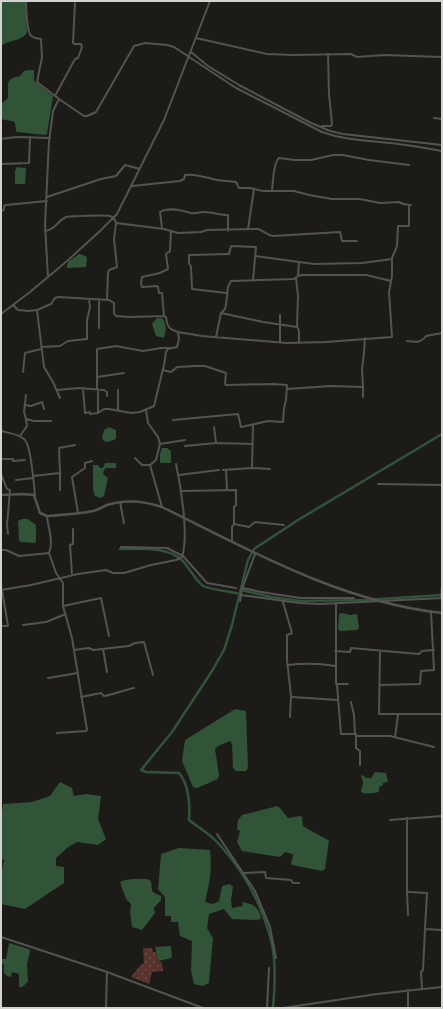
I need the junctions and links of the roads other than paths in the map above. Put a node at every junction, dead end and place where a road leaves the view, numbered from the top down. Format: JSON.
{"nodes":[{"id":1,"x":26,"y":1,"type":"edge"},
{"id":2,"x":210,"y":1,"type":"edge"},
{"id":3,"x":75,"y":3,"type":"dead end"},
{"id":4,"x":196,"y":38,"type":"junction"},
{"id":5,"x":192,"y":52,"type":"junction"},
{"id":6,"x":328,"y":54,"type":"junction"},
{"id":7,"x":189,"y":56,"type":"junction"},
{"id":8,"x":442,"y":57,"type":"edge"},
{"id":9,"x":55,"y":96,"type":"junction"},
{"id":10,"x":59,"y":99,"type":"junction"},
{"id":11,"x":434,"y":118,"type":"dead end"},
{"id":12,"x":442,"y":119,"type":"edge"},
{"id":13,"x":321,"y":127,"type":"junction"},
{"id":14,"x":319,"y":131,"type":"junction"},
{"id":15,"x":30,"y":137,"type":"junction"},
{"id":16,"x":50,"y":138,"type":"junction"},
{"id":17,"x":1,"y":139,"type":"edge"},
{"id":18,"x":442,"y":145,"type":"edge"},
{"id":19,"x":442,"y":151,"type":"edge"},
{"id":20,"x":1,"y":164,"type":"edge"},
{"id":21,"x":409,"y":165,"type":"dead end"},
{"id":22,"x":140,"y":169,"type":"junction"},
{"id":23,"x":132,"y":186,"type":"junction"},
{"id":24,"x":254,"y":189,"type":"junction"},
{"id":25,"x":272,"y":191,"type":"junction"},
{"id":26,"x":47,"y":197,"type":"junction"},
{"id":27,"x":47,"y":201,"type":"junction"},
{"id":28,"x":1,"y":211,"type":"edge"},
{"id":29,"x":113,"y":218,"type":"junction"},
{"id":30,"x":116,"y":223,"type":"junction"},
{"id":31,"x":162,"y":228,"type":"junction"},
{"id":32,"x":248,"y":230,"type":"junction"},
{"id":33,"x":45,"y":231,"type":"junction"},
{"id":34,"x":171,"y":231,"type":"junction"},
{"id":35,"x":228,"y":231,"type":"junction"},
{"id":36,"x":357,"y":241,"type":"dead end"},
{"id":37,"x":255,"y":256,"type":"junction"},
{"id":38,"x":392,"y":259,"type":"junction"},
{"id":39,"x":298,"y":262,"type":"junction"},
{"id":40,"x":48,"y":277,"type":"junction"},
{"id":41,"x":297,"y":277,"type":"junction"},
{"id":42,"x":253,"y":280,"type":"junction"},
{"id":43,"x":391,"y":281,"type":"junction"},
{"id":44,"x":227,"y":293,"type":"junction"},
{"id":45,"x":89,"y":299,"type":"junction"},
{"id":46,"x":99,"y":299,"type":"junction"},
{"id":47,"x":108,"y":299,"type":"junction"},
{"id":48,"x":13,"y":305,"type":"junction"},
{"id":49,"x":37,"y":310,"type":"junction"},
{"id":50,"x":221,"y":313,"type":"junction"},
{"id":51,"x":1,"y":314,"type":"edge"},
{"id":52,"x":280,"y":315,"type":"dead end"},
{"id":53,"x":164,"y":316,"type":"junction"},
{"id":54,"x":280,"y":325,"type":"junction"},
{"id":55,"x":297,"y":327,"type":"junction"},
{"id":56,"x":99,"y":328,"type":"dead end"},
{"id":57,"x":178,"y":332,"type":"junction"},
{"id":58,"x":442,"y":334,"type":"edge"},
{"id":59,"x":216,"y":337,"type":"junction"},
{"id":60,"x":364,"y":338,"type":"junction"},
{"id":61,"x":407,"y":341,"type":"dead end"},
{"id":62,"x":280,"y":343,"type":"junction"},
{"id":63,"x":299,"y":343,"type":"junction"},
{"id":64,"x":41,"y":348,"type":"junction"},
{"id":65,"x":171,"y":348,"type":"junction"},
{"id":66,"x":163,"y":370,"type":"junction"},
{"id":67,"x":23,"y":372,"type":"dead end"},
{"id":68,"x":124,"y":372,"type":"dead end"},
{"id":69,"x":97,"y":377,"type":"junction"},
{"id":70,"x":363,"y":387,"type":"junction"},
{"id":71,"x":83,"y":388,"type":"junction"},
{"id":72,"x":98,"y":389,"type":"junction"},
{"id":73,"x":287,"y":389,"type":"junction"},
{"id":74,"x":57,"y":390,"type":"junction"},
{"id":75,"x":118,"y":390,"type":"dead end"},
{"id":76,"x":26,"y":396,"type":"dead end"},
{"id":77,"x":107,"y":396,"type":"dead end"},
{"id":78,"x":363,"y":396,"type":"dead end"},
{"id":79,"x":60,"y":398,"type":"dead end"},
{"id":80,"x":25,"y":405,"type":"junction"},
{"id":81,"x":44,"y":409,"type":"dead end"},
{"id":82,"x":118,"y":410,"type":"junction"},
{"id":83,"x":146,"y":410,"type":"junction"},
{"id":84,"x":98,"y":413,"type":"junction"},
{"id":85,"x":26,"y":419,"type":"junction"},
{"id":86,"x":172,"y":420,"type":"dead end"},
{"id":87,"x":51,"y":421,"type":"dead end"},
{"id":88,"x":253,"y":424,"type":"junction"},
{"id":89,"x":214,"y":427,"type":"dead end"},
{"id":90,"x":1,"y":431,"type":"edge"},
{"id":91,"x":20,"y":436,"type":"junction"},
{"id":92,"x":185,"y":440,"type":"dead end"},
{"id":93,"x":216,"y":443,"type":"junction"},
{"id":94,"x":160,"y":444,"type":"junction"},
{"id":95,"x":253,"y":444,"type":"junction"},
{"id":96,"x":75,"y":445,"type":"dead end"},
{"id":97,"x":185,"y":446,"type":"dead end"},
{"id":98,"x":1,"y":458,"type":"edge"},
{"id":99,"x":135,"y":458,"type":"dead end"},
{"id":100,"x":25,"y":460,"type":"dead end"},
{"id":101,"x":92,"y":461,"type":"dead end"},
{"id":102,"x":176,"y":464,"type":"dead end"},
{"id":103,"x":150,"y":465,"type":"junction"},
{"id":104,"x":252,"y":468,"type":"junction"},
{"id":105,"x":270,"y":469,"type":"dead end"},
{"id":106,"x":219,"y":470,"type":"dead end"},
{"id":107,"x":223,"y":470,"type":"dead end"},
{"id":108,"x":226,"y":470,"type":"junction"},
{"id":109,"x":60,"y":473,"type":"junction"},
{"id":110,"x":1,"y":474,"type":"edge"},
{"id":111,"x":178,"y":475,"type":"junction"},
{"id":112,"x":33,"y":477,"type":"junction"},
{"id":113,"x":16,"y":480,"type":"dead end"},
{"id":114,"x":378,"y":484,"type":"dead end"},
{"id":115,"x":442,"y":485,"type":"edge"},
{"id":116,"x":60,"y":490,"type":"dead end"},
{"id":117,"x":227,"y":490,"type":"junction"},
{"id":118,"x":181,"y":491,"type":"junction"},
{"id":119,"x":10,"y":494,"type":"junction"},
{"id":120,"x":1,"y":495,"type":"edge"},
{"id":121,"x":35,"y":497,"type":"junction"},
{"id":122,"x":120,"y":502,"type":"junction"},
{"id":123,"x":162,"y":507,"type":"junction"},
{"id":124,"x":78,"y":513,"type":"junction"},
{"id":125,"x":47,"y":516,"type":"junction"},
{"id":126,"x":183,"y":517,"type":"junction"},
{"id":127,"x":124,"y":523,"type":"dead end"},
{"id":128,"x":234,"y":524,"type":"junction"},
{"id":129,"x":284,"y":525,"type":"dead end"},
{"id":130,"x":73,"y":529,"type":"dead end"},
{"id":131,"x":8,"y":534,"type":"dead end"},
{"id":132,"x":232,"y":542,"type":"junction"},
{"id":133,"x":122,"y":547,"type":"dead end"},
{"id":134,"x":1,"y":550,"type":"edge"},
{"id":135,"x":49,"y":553,"type":"junction"},
{"id":136,"x":255,"y":553,"type":"junction"},
{"id":137,"x":182,"y":557,"type":"junction"},
{"id":138,"x":72,"y":575,"type":"junction"},
{"id":139,"x":60,"y":578,"type":"junction"},
{"id":140,"x":442,"y":586,"type":"edge"},
{"id":141,"x":236,"y":588,"type":"dead end"},
{"id":142,"x":243,"y":588,"type":"junction"},
{"id":143,"x":1,"y":590,"type":"edge"},
{"id":144,"x":241,"y":594,"type":"junction"},
{"id":145,"x":442,"y":594,"type":"edge"},
{"id":146,"x":354,"y":598,"type":"dead end"},
{"id":147,"x":442,"y":598,"type":"edge"},
{"id":148,"x":240,"y":601,"type":"dead end"},
{"id":149,"x":282,"y":601,"type":"junction"},
{"id":150,"x":378,"y":601,"type":"junction"},
{"id":151,"x":336,"y":604,"type":"junction"},
{"id":152,"x":63,"y":606,"type":"junction"},
{"id":153,"x":431,"y":612,"type":"junction"},
{"id":154,"x":442,"y":613,"type":"edge"},
{"id":155,"x":66,"y":614,"type":"junction"},
{"id":156,"x":22,"y":625,"type":"dead end"},
{"id":157,"x":1,"y":626,"type":"edge"},
{"id":158,"x":109,"y":636,"type":"dead end"},
{"id":159,"x":103,"y":649,"type":"junction"},
{"id":160,"x":74,"y":650,"type":"junction"},
{"id":161,"x":434,"y":650,"type":"junction"},
{"id":162,"x":335,"y":651,"type":"junction"},
{"id":163,"x":380,"y":651,"type":"junction"},
{"id":164,"x":288,"y":665,"type":"junction"},
{"id":165,"x":335,"y":666,"type":"junction"},
{"id":166,"x":107,"y":672,"type":"dead end"},
{"id":167,"x":78,"y":673,"type":"junction"},
{"id":168,"x":152,"y":675,"type":"dead end"},
{"id":169,"x":48,"y":678,"type":"dead end"},
{"id":170,"x":336,"y":684,"type":"junction"},
{"id":171,"x":348,"y":684,"type":"dead end"},
{"id":172,"x":380,"y":685,"type":"junction"},
{"id":173,"x":134,"y":688,"type":"dead end"},
{"id":174,"x":81,"y":697,"type":"junction"},
{"id":175,"x":291,"y":697,"type":"junction"},
{"id":176,"x":338,"y":700,"type":"junction"},
{"id":177,"x":351,"y":702,"type":"dead end"},
{"id":178,"x":442,"y":714,"type":"edge"},
{"id":179,"x":398,"y":715,"type":"junction"},
{"id":180,"x":290,"y":717,"type":"dead end"},
{"id":181,"x":57,"y":733,"type":"dead end"},
{"id":182,"x":356,"y":735,"type":"junction"},
{"id":183,"x":395,"y":737,"type":"junction"},
{"id":184,"x":434,"y":747,"type":"dead end"},
{"id":185,"x":360,"y":765,"type":"dead end"},
{"id":186,"x":442,"y":816,"type":"edge"},
{"id":187,"x":407,"y":818,"type":"junction"},
{"id":188,"x":390,"y":820,"type":"dead end"},
{"id":189,"x":217,"y":834,"type":"dead end"},
{"id":190,"x":243,"y":873,"type":"junction"},
{"id":191,"x":299,"y":883,"type":"dead end"},
{"id":192,"x":407,"y":892,"type":"junction"},
{"id":193,"x":408,"y":915,"type":"dead end"},
{"id":194,"x":425,"y":929,"type":"junction"},
{"id":195,"x":442,"y":930,"type":"edge"},
{"id":196,"x":1,"y":937,"type":"edge"},
{"id":197,"x":276,"y":958,"type":"dead end"},
{"id":198,"x":268,"y":968,"type":"dead end"},
{"id":199,"x":108,"y":972,"type":"junction"},
{"id":200,"x":442,"y":987,"type":"edge"},
{"id":201,"x":422,"y":988,"type":"junction"},
{"id":202,"x":408,"y":990,"type":"junction"},
{"id":203,"x":106,"y":1008,"type":"edge"},
{"id":204,"x":203,"y":1008,"type":"edge"},
{"id":205,"x":268,"y":1008,"type":"edge"},
{"id":206,"x":283,"y":1008,"type":"edge"},
{"id":207,"x":408,"y":1008,"type":"edge"}],
"edges":[{"from":1,"to":9,"type":"street"},
{"from":2,"to":4,"type":"street"},
{"from":3,"to":9,"type":"street"},
{"from":4,"to":5,"type":"street"},
{"from":4,"to":6,"type":"street"},
{"from":5,"to":7,"type":"street"},
{"from":5,"to":13,"type":"street"},
{"from":6,"to":8,"type":"street"},
{"from":6,"to":13,"type":"street"},
{"from":7,"to":10,"type":"street"},
{"from":7,"to":14,"type":"street"},
{"from":7,"to":22,"type":"street"},
{"from":9,"to":10,"type":"street"},
{"from":10,"to":16,"type":"street"},
{"from":11,"to":12,"type":"street"},
{"from":13,"to":14,"type":"street"},
{"from":13,"to":18,"type":"street"},
{"from":14,"to":19,"type":"street"},
{"from":15,"to":16,"type":"street"},
{"from":15,"to":17,"type":"street"},
{"from":15,"to":20,"type":"street"},
{"from":16,"to":26,"type":"street"},
{"from":21,"to":25,"type":"street"},
{"from":22,"to":23,"type":"street"},
{"from":22,"to":26,"type":"street"},
{"from":23,"to":24,"type":"street"},
{"from":23,"to":29,"type":"street"},
{"from":24,"to":25,"type":"street"},
{"from":24,"to":32,"type":"street"},
{"from":25,"to":38,"type":"street"},
{"from":26,"to":27,"type":"street"},
{"from":27,"to":28,"type":"street"},
{"from":27,"to":33,"type":"street"},
{"from":29,"to":30,"type":"street"},
{"from":29,"to":33,"type":"street"},
{"from":29,"to":40,"type":"street"},
{"from":30,"to":31,"type":"street"},
{"from":30,"to":47,"type":"street"},
{"from":31,"to":34,"type":"street"},
{"from":31,"to":35,"type":"street"},
{"from":32,"to":35,"type":"street"},
{"from":32,"to":36,"type":"street"},
{"from":33,"to":40,"type":"street"},
{"from":34,"to":35,"type":"street"},
{"from":34,"to":53,"type":"street"},
{"from":37,"to":39,"type":"street"},
{"from":37,"to":42,"type":"street"},
{"from":37,"to":44,"type":"street"},
{"from":38,"to":39,"type":"street"},
{"from":38,"to":43,"type":"street"},
{"from":39,"to":41,"type":"street"},
{"from":40,"to":48,"type":"street"},
{"from":41,"to":42,"type":"street"},
{"from":41,"to":43,"type":"street"},
{"from":41,"to":55,"type":"street"},
{"from":42,"to":44,"type":"street"},
{"from":43,"to":60,"type":"street"},
{"from":44,"to":50,"type":"street"},
{"from":45,"to":46,"type":"street"},
{"from":45,"to":49,"type":"street"},
{"from":45,"to":64,"type":"street"},
{"from":46,"to":47,"type":"street"},
{"from":46,"to":56,"type":"street"},
{"from":47,"to":53,"type":"street"},
{"from":48,"to":49,"type":"street"},
{"from":48,"to":51,"type":"street"},
{"from":49,"to":64,"type":"street"},
{"from":50,"to":54,"type":"street"},
{"from":50,"to":59,"type":"street"},
{"from":52,"to":54,"type":"street"},
{"from":53,"to":57,"type":"street"},
{"from":54,"to":55,"type":"street"},
{"from":54,"to":62,"type":"street"},
{"from":55,"to":63,"type":"street"},
{"from":57,"to":59,"type":"street"},
{"from":57,"to":65,"type":"street"},
{"from":58,"to":61,"type":"street"},
{"from":59,"to":62,"type":"street"},
{"from":60,"to":63,"type":"street"},
{"from":60,"to":70,"type":"street"},
{"from":62,"to":63,"type":"street"},
{"from":64,"to":67,"type":"street"},
{"from":64,"to":74,"type":"street"},
{"from":65,"to":66,"type":"street"},
{"from":65,"to":69,"type":"street"},
{"from":66,"to":73,"type":"street"},
{"from":66,"to":83,"type":"street"},
{"from":68,"to":69,"type":"street"},
{"from":69,"to":72,"type":"street"},
{"from":70,"to":73,"type":"street"},
{"from":70,"to":78,"type":"street"},
{"from":71,"to":72,"type":"street"},
{"from":71,"to":74,"type":"street"},
{"from":71,"to":84,"type":"street"},
{"from":72,"to":77,"type":"street"},
{"from":72,"to":84,"type":"street"},
{"from":73,"to":88,"type":"street"},
{"from":74,"to":79,"type":"street"},
{"from":75,"to":82,"type":"street"},
{"from":76,"to":80,"type":"street"},
{"from":80,"to":81,"type":"street"},
{"from":80,"to":85,"type":"street"},
{"from":82,"to":83,"type":"street"},
{"from":82,"to":84,"type":"street"},
{"from":83,"to":94,"type":"street"},
{"from":85,"to":87,"type":"street"},
{"from":85,"to":91,"type":"street"},
{"from":86,"to":88,"type":"street"},
{"from":88,"to":95,"type":"street"},
{"from":89,"to":93,"type":"street"},
{"from":90,"to":91,"type":"street"},
{"from":91,"to":112,"type":"street"},
{"from":92,"to":94,"type":"street"},
{"from":93,"to":95,"type":"street"},
{"from":93,"to":97,"type":"street"},
{"from":94,"to":103,"type":"street"},
{"from":95,"to":104,"type":"street"},
{"from":96,"to":109,"type":"street"},
{"from":98,"to":100,"type":"street"},
{"from":99,"to":103,"type":"street"},
{"from":101,"to":124,"type":"street"},
{"from":102,"to":111,"type":"street"},
{"from":103,"to":123,"type":"street"},
{"from":104,"to":105,"type":"street"},
{"from":104,"to":108,"type":"street"},
{"from":106,"to":111,"type":"street"},
{"from":107,"to":108,"type":"street"},
{"from":108,"to":117,"type":"street"},
{"from":109,"to":112,"type":"street"},
{"from":109,"to":116,"type":"street"},
{"from":110,"to":119,"type":"street"},
{"from":111,"to":118,"type":"street"},
{"from":112,"to":113,"type":"street"},
{"from":112,"to":121,"type":"street"},
{"from":114,"to":115,"type":"street"},
{"from":117,"to":118,"type":"street"},
{"from":117,"to":128,"type":"street"},
{"from":118,"to":126,"type":"street"},
{"from":119,"to":120,"type":"street"},
{"from":119,"to":121,"type":"street"},
{"from":119,"to":131,"type":"street"},
{"from":121,"to":125,"type":"street"},
{"from":122,"to":123,"type":"street"},
{"from":122,"to":124,"type":"street"},
{"from":122,"to":127,"type":"street"},
{"from":123,"to":126,"type":"street"},
{"from":124,"to":125,"type":"street"},
{"from":125,"to":135,"type":"street"},
{"from":126,"to":132,"type":"street"},
{"from":126,"to":137,"type":"street"},
{"from":128,"to":129,"type":"street"},
{"from":128,"to":132,"type":"street"},
{"from":130,"to":138,"type":"street"},
{"from":132,"to":136,"type":"street"},
{"from":133,"to":137,"type":"street"},
{"from":134,"to":135,"type":"street"},
{"from":135,"to":139,"type":"street"},
{"from":136,"to":142,"type":"street"},
{"from":136,"to":150,"type":"street"},
{"from":137,"to":138,"type":"street"},
{"from":137,"to":141,"type":"street"},
{"from":138,"to":139,"type":"street"},
{"from":139,"to":143,"type":"street"},
{"from":139,"to":152,"type":"street"},
{"from":140,"to":145,"type":"street"},
{"from":142,"to":144,"type":"street"},
{"from":142,"to":146,"type":"street"},
{"from":143,"to":157,"type":"street"},
{"from":144,"to":148,"type":"street"},
{"from":144,"to":149,"type":"street"},
{"from":145,"to":147,"type":"street"},
{"from":147,"to":150,"type":"street"},
{"from":149,"to":151,"type":"street"},
{"from":149,"to":164,"type":"street"},
{"from":150,"to":151,"type":"street"},
{"from":150,"to":153,"type":"street"},
{"from":151,"to":162,"type":"street"},
{"from":152,"to":155,"type":"street"},
{"from":152,"to":158,"type":"street"},
{"from":153,"to":154,"type":"street"},
{"from":153,"to":161,"type":"street"},
{"from":155,"to":156,"type":"street"},
{"from":155,"to":160,"type":"street"},
{"from":159,"to":160,"type":"street"},
{"from":159,"to":166,"type":"street"},
{"from":159,"to":168,"type":"street"},
{"from":160,"to":167,"type":"street"},
{"from":161,"to":163,"type":"street"},
{"from":161,"to":172,"type":"street"},
{"from":162,"to":163,"type":"street"},
{"from":162,"to":165,"type":"street"},
{"from":163,"to":172,"type":"street"},
{"from":164,"to":165,"type":"street"},
{"from":164,"to":175,"type":"street"},
{"from":165,"to":170,"type":"street"},
{"from":167,"to":169,"type":"street"},
{"from":167,"to":174,"type":"street"},
{"from":170,"to":171,"type":"street"},
{"from":170,"to":176,"type":"street"},
{"from":172,"to":179,"type":"street"},
{"from":173,"to":174,"type":"street"},
{"from":174,"to":181,"type":"street"},
{"from":175,"to":176,"type":"street"},
{"from":175,"to":180,"type":"street"},
{"from":176,"to":182,"type":"street"},
{"from":177,"to":182,"type":"street"},
{"from":178,"to":179,"type":"street"},
{"from":179,"to":183,"type":"street"},
{"from":182,"to":183,"type":"street"},
{"from":182,"to":185,"type":"street"},
{"from":183,"to":184,"type":"street"},
{"from":186,"to":187,"type":"street"},
{"from":187,"to":188,"type":"street"},
{"from":187,"to":192,"type":"street"},
{"from":189,"to":190,"type":"street"},
{"from":190,"to":191,"type":"street"},
{"from":190,"to":197,"type":"street"},
{"from":192,"to":193,"type":"street"},
{"from":192,"to":194,"type":"street"},
{"from":194,"to":195,"type":"street"},
{"from":194,"to":201,"type":"street"},
{"from":196,"to":199,"type":"street"},
{"from":198,"to":205,"type":"street"},
{"from":199,"to":203,"type":"street"},
{"from":199,"to":204,"type":"street"},
{"from":200,"to":201,"type":"street"},
{"from":201,"to":202,"type":"street"},
{"from":202,"to":206,"type":"street"},
{"from":202,"to":207,"type":"street"}]}
